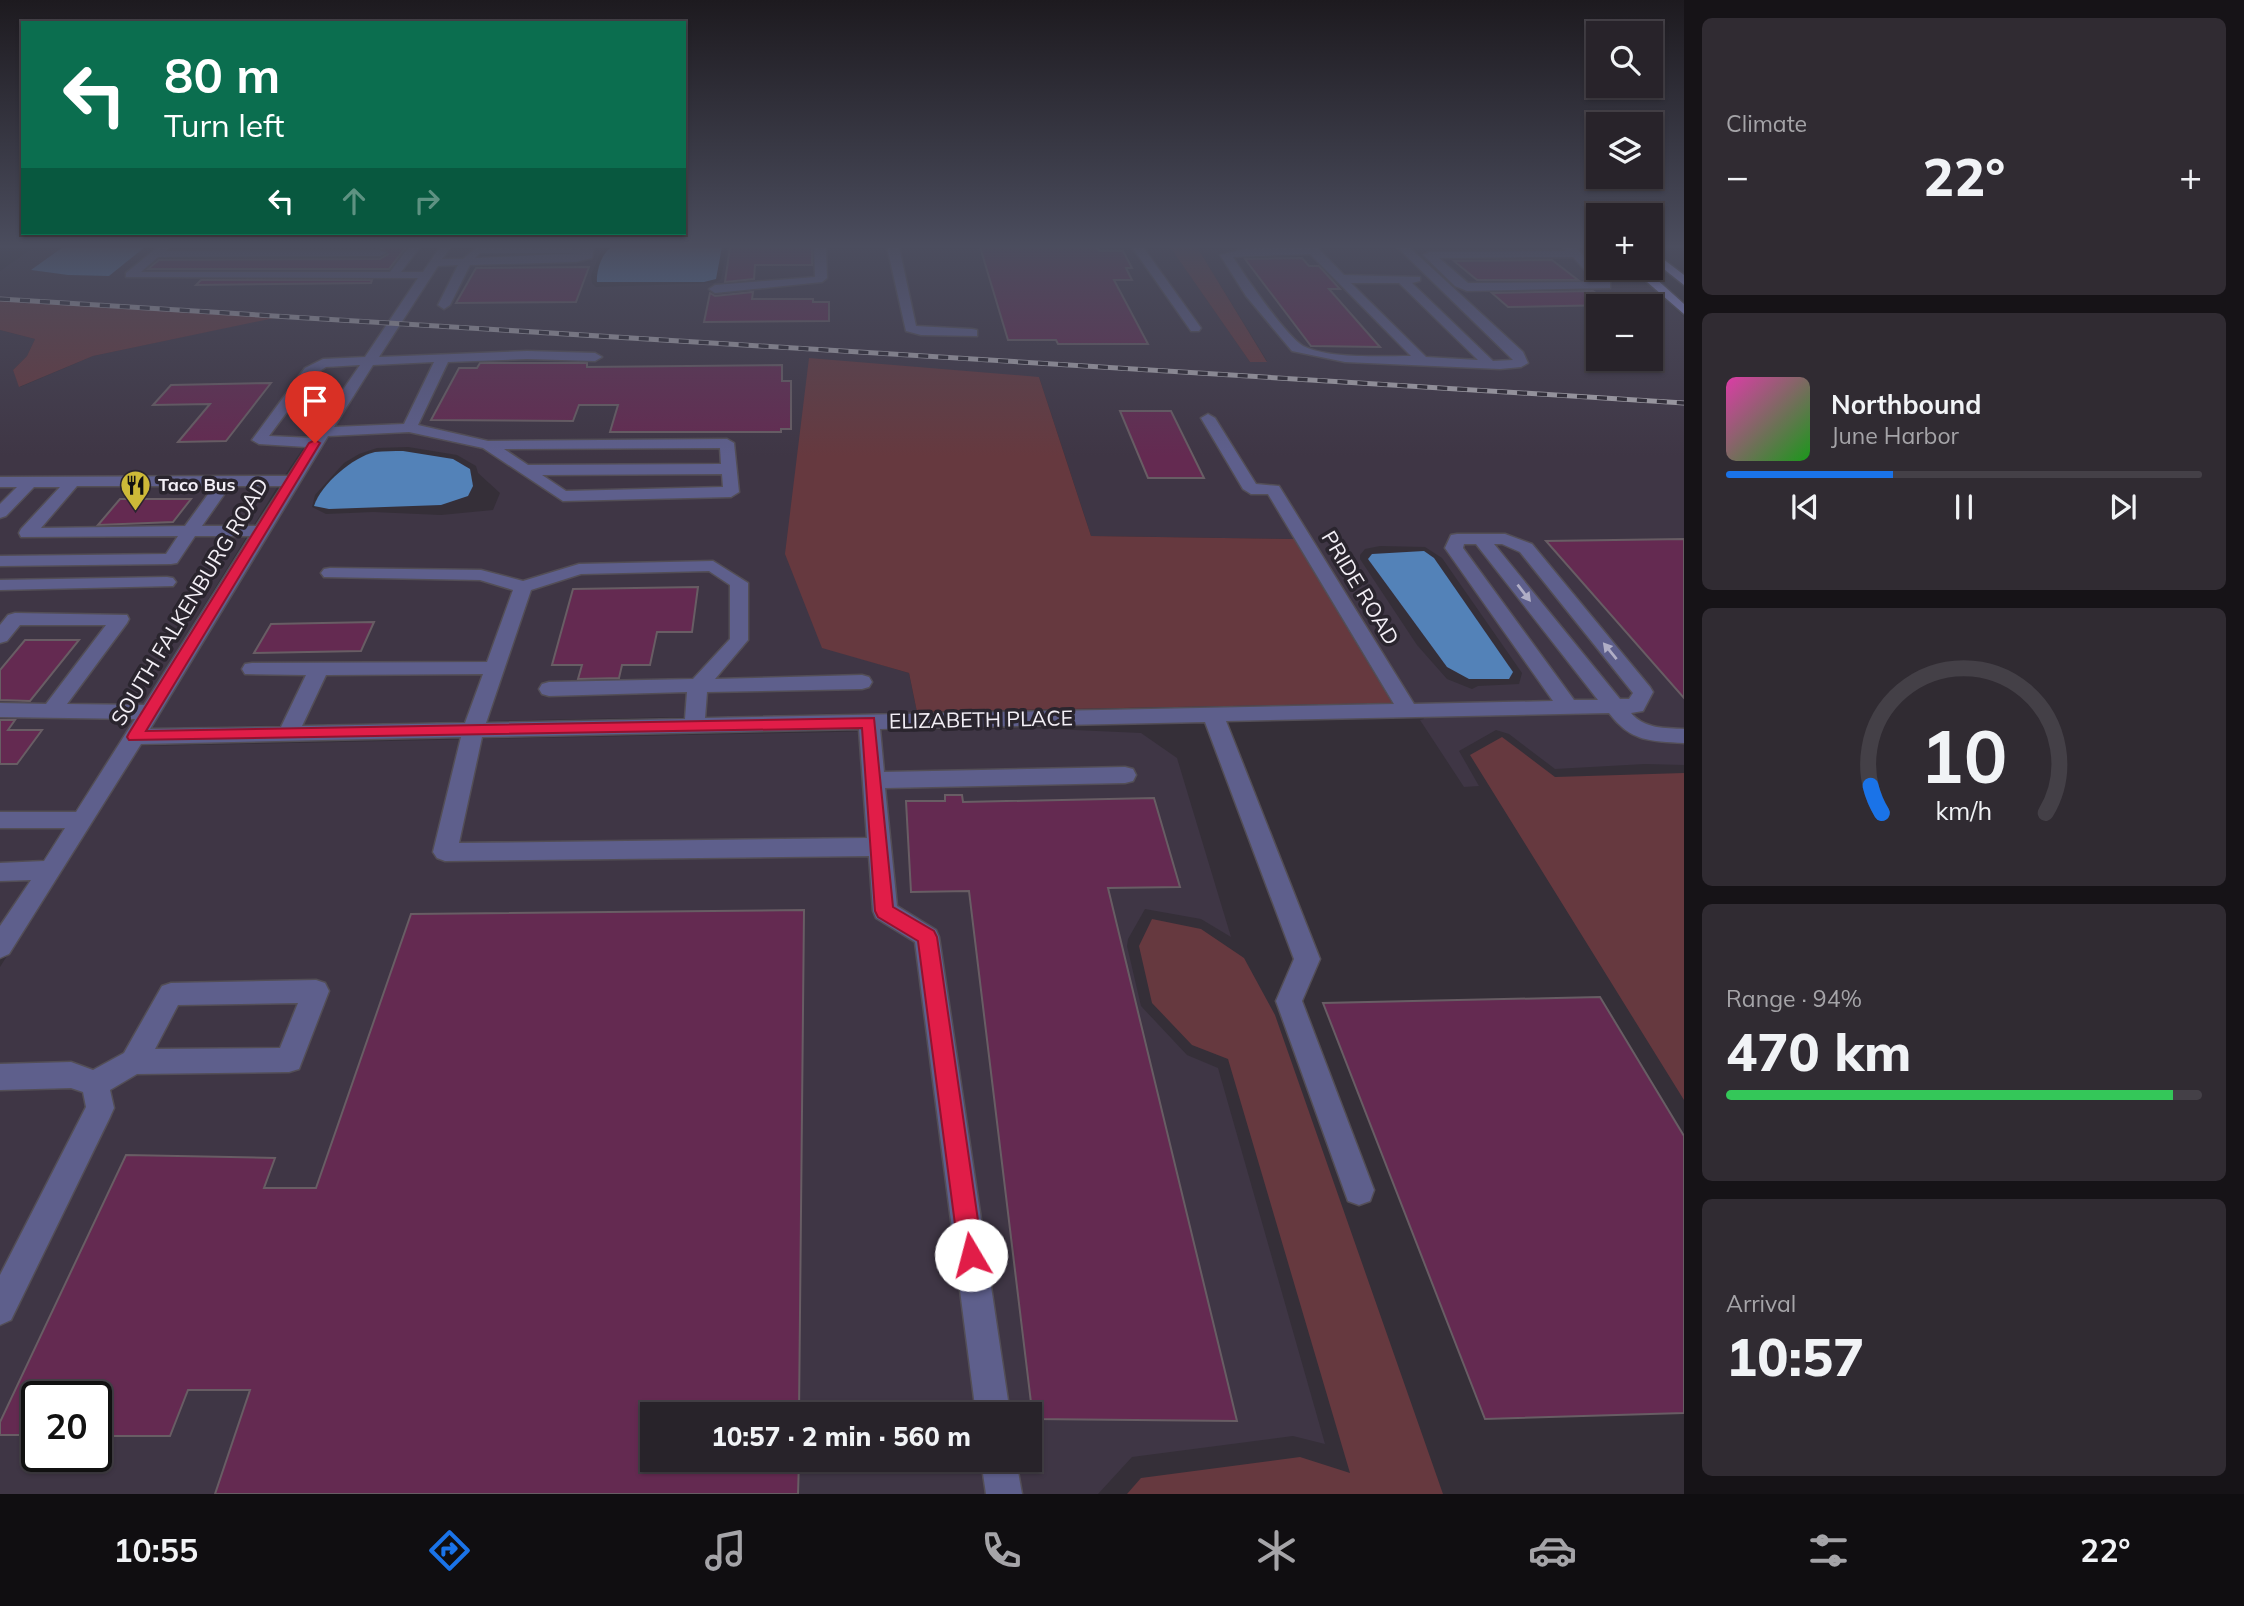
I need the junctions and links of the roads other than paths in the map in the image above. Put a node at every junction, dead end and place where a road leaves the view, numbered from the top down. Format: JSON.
{"nodes":[{"id":1,"x":398,"y":317,"type":"edge"},
{"id":2,"x":907,"y":317,"type":"edge"},
{"id":3,"x":1187,"y":317,"type":"edge"},
{"id":4,"x":1270,"y":317,"type":"edge"},
{"id":5,"x":1379,"y":317,"type":"edge"},
{"id":6,"x":1441,"y":317,"type":"edge"},
{"id":7,"x":1476,"y":317,"type":"edge"},
{"id":8,"x":1195,"y":328,"type":"dead end"},
{"id":9,"x":972,"y":333,"type":"dead end"},
{"id":10,"x":595,"y":357,"type":"dead end"},
{"id":11,"x":443,"y":358,"type":"junction"},
{"id":12,"x":369,"y":360,"type":"junction"},
{"id":13,"x":1422,"y":360,"type":"junction"},
{"id":14,"x":1488,"y":363,"type":"junction"},
{"id":15,"x":1208,"y":418,"type":"dead end"},
{"id":16,"x":409,"y":428,"type":"junction"},
{"id":17,"x":318,"y":438,"type":"junction"},
{"id":18,"x":488,"y":445,"type":"junction"},
{"id":19,"x":729,"y":469,"type":"junction"},
{"id":20,"x":524,"y":470,"type":"junction"},
{"id":21,"x":73,"y":481,"type":"junction"},
{"id":22,"x":226,"y":481,"type":"junction"},
{"id":23,"x":290,"y":481,"type":"junction"},
{"id":24,"x":0,"y":482,"type":"edge"},
{"id":25,"x":30,"y":482,"type":"junction"},
{"id":26,"x":0,"y":513,"type":"edge"},
{"id":27,"x":190,"y":531,"type":"junction"},
{"id":28,"x":260,"y":531,"type":"junction"},
{"id":29,"x":27,"y":533,"type":"junction"},
{"id":30,"x":1482,"y":539,"type":"junction"},
{"id":31,"x":0,"y":561,"type":"edge"},
{"id":32,"x":330,"y":573,"type":"dead end"},
{"id":33,"x":167,"y":582,"type":"dead end"},
{"id":34,"x":0,"y":585,"type":"edge"},
{"id":35,"x":523,"y":586,"type":"junction"},
{"id":36,"x":8,"y":617,"type":"edge"},
{"id":37,"x":0,"y":637,"type":"edge"},
{"id":38,"x":495,"y":668,"type":"junction"},
{"id":39,"x":252,"y":669,"type":"dead end"},
{"id":40,"x":319,"y":669,"type":"junction"},
{"id":41,"x":862,"y":682,"type":"dead end"},
{"id":42,"x":698,"y":686,"type":"junction"},
{"id":43,"x":549,"y":690,"type":"dead end"},
{"id":44,"x":1613,"y":707,"type":"junction"},
{"id":45,"x":1569,"y":708,"type":"junction"},
{"id":46,"x":0,"y":710,"type":"edge"},
{"id":47,"x":51,"y":711,"type":"junction"},
{"id":48,"x":1408,"y":711,"type":"junction"},
{"id":49,"x":150,"y":712,"type":"junction"},
{"id":50,"x":1213,"y":715,"type":"junction"},
{"id":51,"x":869,"y":722,"type":"junction"},
{"id":52,"x":694,"y":726,"type":"junction"},
{"id":53,"x":473,"y":730,"type":"junction"},
{"id":54,"x":288,"y":734,"type":"junction"},
{"id":55,"x":1684,"y":736,"type":"edge"},
{"id":56,"x":134,"y":737,"type":"junction"},
{"id":57,"x":1125,"y":775,"type":"dead end"},
{"id":58,"x":873,"y":780,"type":"junction"},
{"id":59,"x":0,"y":820,"type":"edge"},
{"id":60,"x":82,"y":820,"type":"junction"},
{"id":61,"x":879,"y":847,"type":"junction"},
{"id":62,"x":51,"y":870,"type":"junction"},
{"id":63,"x":0,"y":872,"type":"edge"},
{"id":64,"x":0,"y":947,"type":"edge"},
{"id":65,"x":134,"y":1062,"type":"junction"},
{"id":66,"x":0,"y":1077,"type":"edge"},
{"id":67,"x":95,"y":1084,"type":"junction"},
{"id":68,"x":1359,"y":1190,"type":"dead end"},
{"id":69,"x":0,"y":1309,"type":"edge"},
{"id":70,"x":991,"y":1402,"type":"edge"},
{"id":71,"x":1001,"y":1472,"type":"edge"},
{"id":72,"x":1004,"y":1494,"type":"edge"}],
"edges":[{"from":1,"to":12,"type":"street","name":"SOUTH FALKENBURG ROAD"},
{"from":2,"to":9,"type":"street"},
{"from":3,"to":8,"type":"street"},
{"from":4,"to":13,"type":"street"},
{"from":5,"to":13,"type":"street"},
{"from":6,"to":14,"type":"street"},
{"from":7,"to":14,"type":"street"},
{"from":10,"to":11,"type":"street"},
{"from":11,"to":12,"type":"street"},
{"from":11,"to":16,"type":"street"},
{"from":12,"to":17,"type":"street","name":"SOUTH FALKENBURG ROAD"},
{"from":12,"to":17,"type":"street"},
{"from":13,"to":14,"type":"street"},
{"from":15,"to":48,"type":"street","name":"PRIDE ROAD"},
{"from":16,"to":17,"type":"street"},
{"from":16,"to":18,"type":"street"},
{"from":17,"to":23,"type":"street","name":"SOUTH FALKENBURG ROAD"},
{"from":18,"to":19,"type":"street"},
{"from":18,"to":20,"type":"street"},
{"from":19,"to":20,"type":"street"},
{"from":19,"to":20,"type":"street"},
{"from":21,"to":22,"type":"street"},
{"from":21,"to":25,"type":"street"},
{"from":21,"to":29,"type":"street"},
{"from":22,"to":23,"type":"street"},
{"from":22,"to":27,"type":"street"},
{"from":23,"to":28,"type":"street","name":"SOUTH FALKENBURG ROAD"},
{"from":24,"to":25,"type":"street"},
{"from":25,"to":26,"type":"street"},
{"from":27,"to":28,"type":"street"},
{"from":27,"to":29,"type":"street"},
{"from":27,"to":31,"type":"street"},
{"from":28,"to":49,"type":"street","name":"SOUTH FALKENBURG ROAD"},
{"from":29,"to":31,"type":"street"},
{"from":30,"to":44,"type":"street","one_way":true},
{"from":44,"to":30,"type":"street","one_way":true},
{"from":30,"to":45,"type":"street"},
{"from":32,"to":35,"type":"street"},
{"from":33,"to":34,"type":"street"},
{"from":35,"to":38,"type":"street"},
{"from":35,"to":42,"type":"street"},
{"from":36,"to":37,"type":"street"},
{"from":36,"to":47,"type":"street"},
{"from":38,"to":40,"type":"street"},
{"from":38,"to":53,"type":"street"},
{"from":39,"to":40,"type":"street"},
{"from":40,"to":54,"type":"street"},
{"from":41,"to":42,"type":"street"},
{"from":42,"to":43,"type":"street"},
{"from":42,"to":52,"type":"street"},
{"from":44,"to":45,"type":"street","name":"ELIZABETH PLACE"},
{"from":44,"to":55,"type":"street"},
{"from":45,"to":48,"type":"street","name":"ELIZABETH PLACE"},
{"from":46,"to":47,"type":"street"},
{"from":47,"to":49,"type":"street"},
{"from":48,"to":50,"type":"street","name":"ELIZABETH PLACE"},
{"from":49,"to":56,"type":"street","name":"SOUTH FALKENBURG ROAD"},
{"from":50,"to":51,"type":"street","name":"ELIZABETH PLACE"},
{"from":50,"to":68,"type":"street"},
{"from":51,"to":52,"type":"street","name":"ELIZABETH PLACE"},
{"from":51,"to":58,"type":"street"},
{"from":52,"to":53,"type":"street","name":"ELIZABETH PLACE"},
{"from":53,"to":54,"type":"street","name":"ELIZABETH PLACE"},
{"from":53,"to":61,"type":"street"},
{"from":54,"to":56,"type":"street","name":"ELIZABETH PLACE"},
{"from":56,"to":60,"type":"street","name":"SOUTH FALKENBURG ROAD"},
{"from":57,"to":58,"type":"street"},
{"from":58,"to":61,"type":"street"},
{"from":59,"to":60,"type":"street"},
{"from":60,"to":62,"type":"street","name":"SOUTH FALKENBURG ROAD"},
{"from":61,"to":70,"type":"street"},
{"from":62,"to":63,"type":"street"},
{"from":62,"to":64,"type":"street","name":"SOUTH FALKENBURG ROAD"},
{"from":65,"to":65,"type":"street"},
{"from":65,"to":67,"type":"street"},
{"from":66,"to":67,"type":"street"},
{"from":67,"to":69,"type":"street"},
{"from":71,"to":72,"type":"street"}]}
